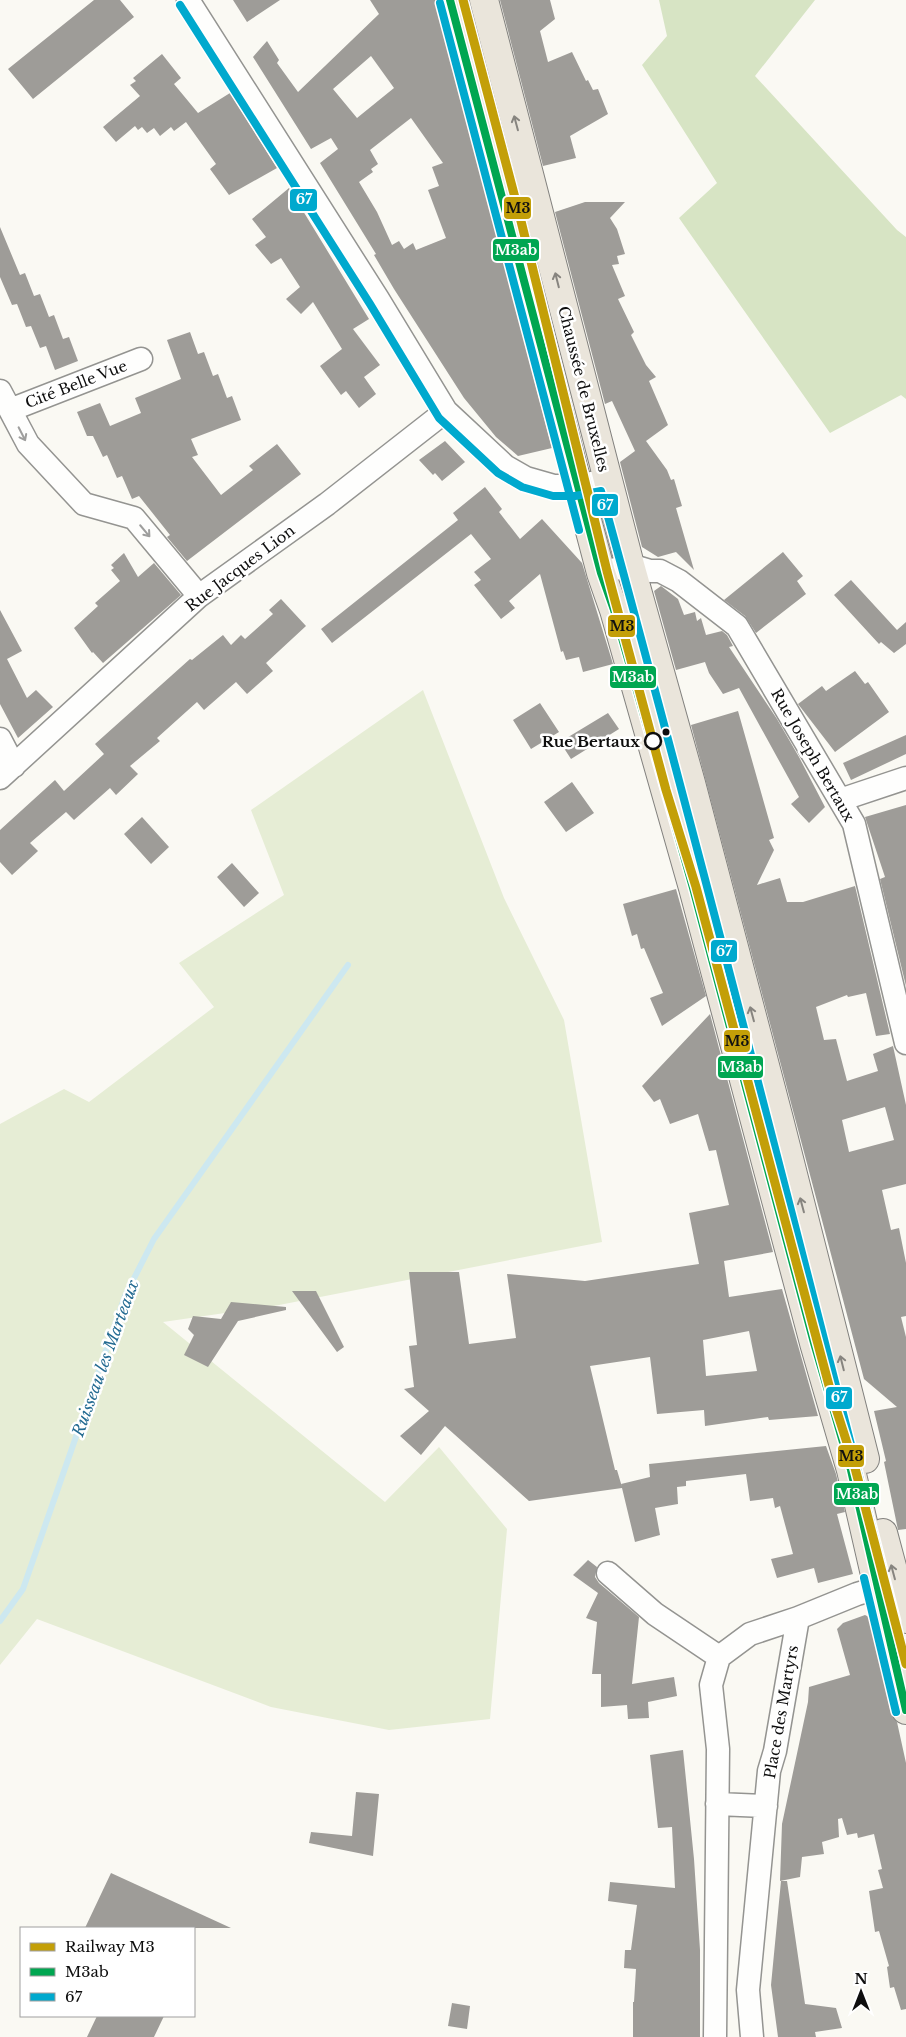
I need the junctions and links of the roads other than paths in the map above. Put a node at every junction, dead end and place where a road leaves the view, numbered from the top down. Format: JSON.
{"nodes":[{"id":1,"x":188,"y":0,"type":"edge"},
{"id":2,"x":450,"y":0,"type":"edge"},
{"id":3,"x":484,"y":0,"type":"edge"},
{"id":4,"x":141,"y":359,"type":"dead end"},
{"id":5,"x":5,"y":400,"type":"edge"},
{"id":6,"x":446,"y":411,"type":"junction"},
{"id":7,"x":608,"y":480,"type":"junction"},
{"id":8,"x":578,"y":485,"type":"junction"},
{"id":9,"x":630,"y":565,"type":"junction"},
{"id":10,"x":601,"y":573,"type":"junction"},
{"id":11,"x":199,"y":596,"type":"junction"},
{"id":12,"x":0,"y":739,"type":"edge"},
{"id":13,"x":7,"y":772,"type":"edge"},
{"id":14,"x":906,"y":778,"type":"edge"},
{"id":15,"x":840,"y":800,"type":"junction"},
{"id":16,"x":900,"y":991,"type":"edge"},
{"id":17,"x":906,"y":1043,"type":"edge"},
{"id":18,"x":608,"y":1573,"type":"dead end"},
{"id":19,"x":877,"y":1588,"type":"junction"},
{"id":20,"x":798,"y":1618,"type":"junction"},
{"id":21,"x":906,"y":1619,"type":"edge"},
{"id":22,"x":719,"y":1657,"type":"junction"},
{"id":23,"x":906,"y":1710,"type":"edge"},
{"id":24,"x":717,"y":1804,"type":"junction"},
{"id":25,"x":766,"y":1806,"type":"junction"},
{"id":26,"x":715,"y":1955,"type":"junction"},
{"id":27,"x":751,"y":1957,"type":"junction"},
{"id":28,"x":715,"y":2037,"type":"edge"},
{"id":29,"x":752,"y":2037,"type":"edge"}],
"edges":[{"from":1,"to":6,"type":"street"},
{"from":2,"to":8,"type":"main road","name":"Chaussée de Bruxelles"},
{"from":7,"to":3,"type":"main road","name":"Chaussée de Bruxelles","one_way":true},
{"from":4,"to":5,"type":"street","name":"Cité Belle Vue"},
{"from":5,"to":11,"type":"street","name":"Cité Belle Vue","one_way":true},
{"from":6,"to":8,"type":"street"},
{"from":6,"to":11,"type":"street","name":"Rue Jacques Lion"},
{"from":7,"to":8,"type":"street"},
{"from":7,"to":9,"type":"main road","name":"Chaussée de Bruxelles"},
{"from":8,"to":10,"type":"main road","name":"Chaussée de Bruxelles"},
{"from":9,"to":10,"type":"street","name":"Rue Joseph Bertaux"},
{"from":9,"to":15,"type":"street","name":"Rue Joseph Bertaux"},
{"from":21,"to":9,"type":"main road","name":"Chaussée de Bruxelles","one_way":true},
{"from":10,"to":19,"type":"main road","name":"Chaussée de Bruxelles"},
{"from":11,"to":13,"type":"street","name":"Rue Jacques Lion"},
{"from":12,"to":13,"type":"street"},
{"from":14,"to":15,"type":"street"},
{"from":15,"to":16,"type":"street","name":"Rue Joseph Bertaux"},
{"from":16,"to":17,"type":"street","name":"Rue Joseph Bertaux"},
{"from":18,"to":22,"type":"street"},
{"from":19,"to":20,"type":"street","name":"Place des Martyrs"},
{"from":19,"to":23,"type":"main road","name":"Chaussée de Bruxelles"},
{"from":20,"to":22,"type":"street","name":"Place des Martyrs"},
{"from":20,"to":25,"type":"street","name":"Place des Martyrs"},
{"from":22,"to":24,"type":"street"},
{"from":24,"to":25,"type":"street"},
{"from":24,"to":26,"type":"street"},
{"from":25,"to":27,"type":"street","name":"Place des Martyrs"},
{"from":26,"to":27,"type":"street"},
{"from":26,"to":28,"type":"street"},
{"from":27,"to":29,"type":"street","name":"Place des Martyrs"}]}
